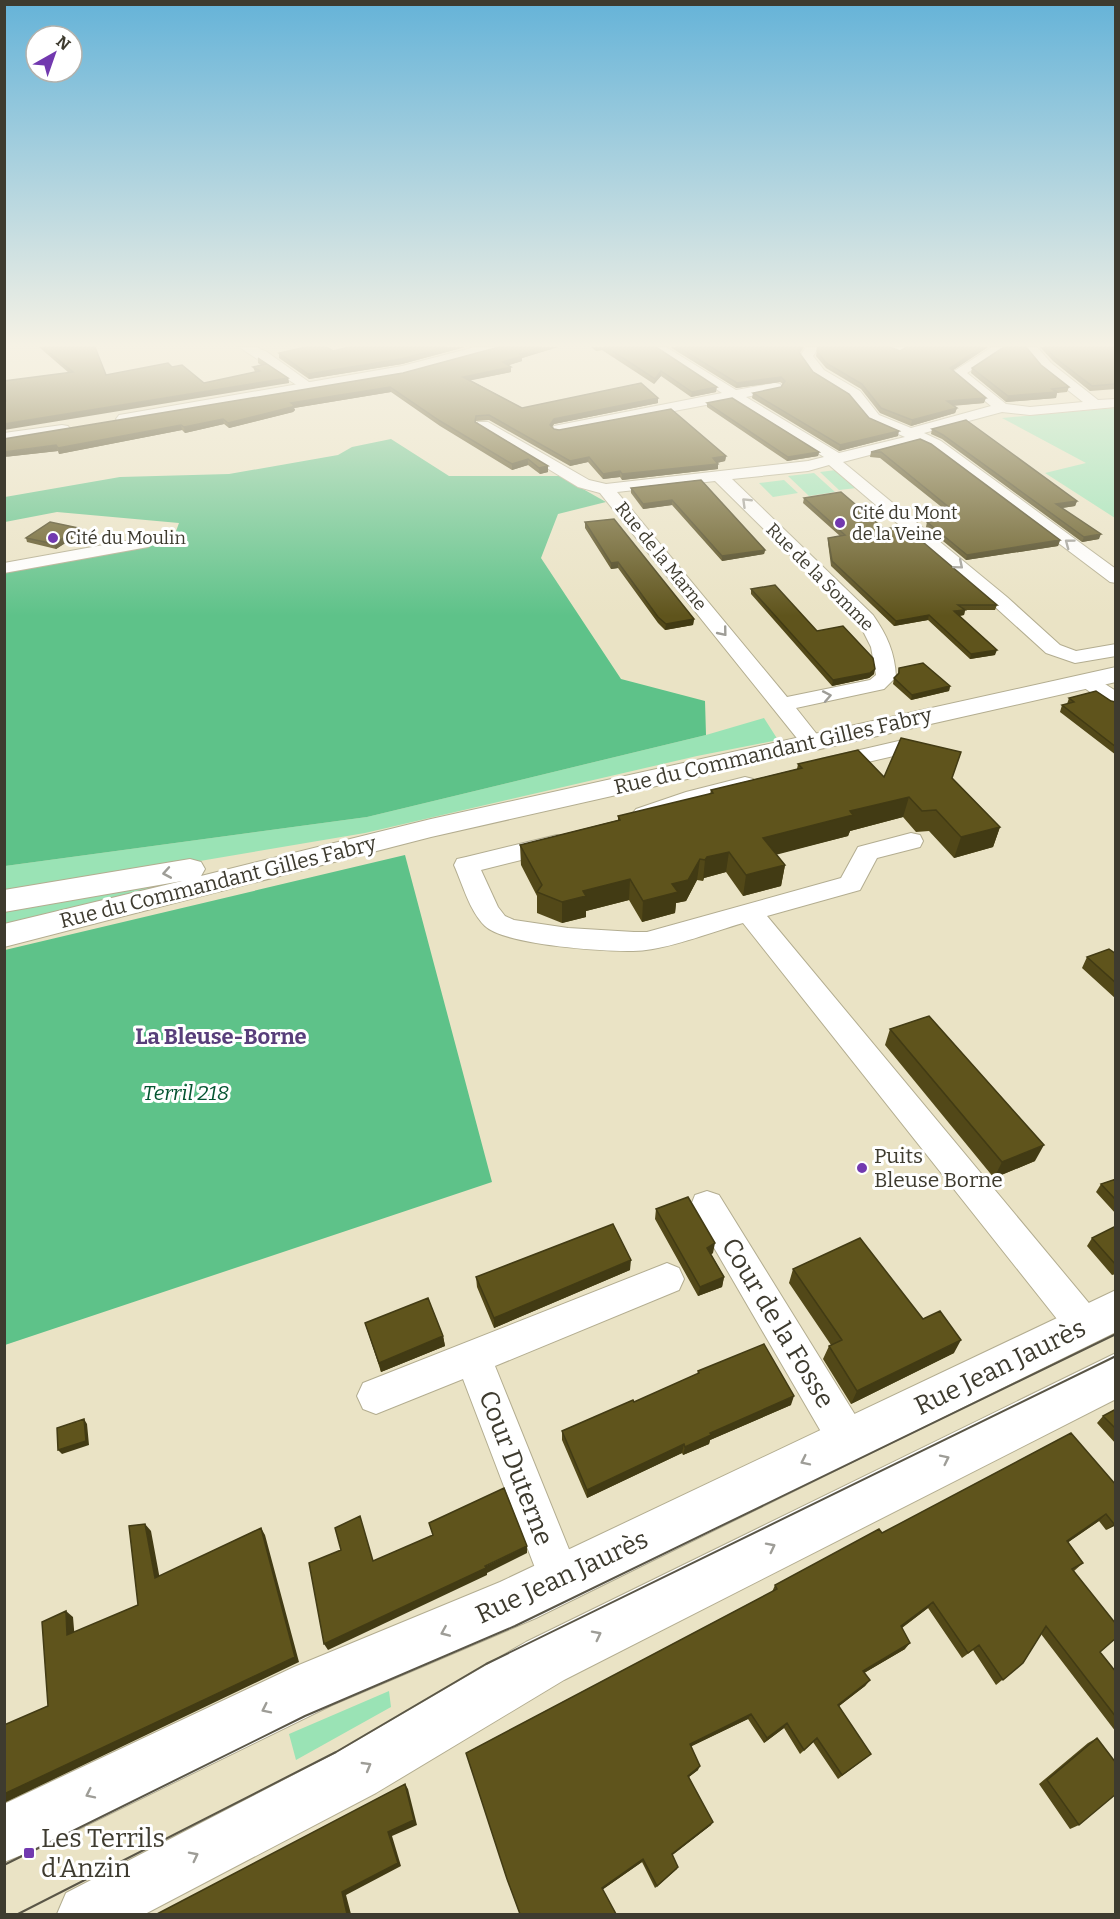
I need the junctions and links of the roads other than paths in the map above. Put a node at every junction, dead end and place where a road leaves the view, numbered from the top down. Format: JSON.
{"nodes":[{"id":1,"x":503,"y":437,"type":"edge"},
{"id":2,"x":799,"y":437,"type":"edge"},
{"id":3,"x":910,"y":437,"type":"edge"},
{"id":4,"x":919,"y":437,"type":"edge"},
{"id":5,"x":835,"y":460,"type":"junction"},
{"id":6,"x":720,"y":477,"type":"junction"},
{"id":7,"x":606,"y":489,"type":"junction"},
{"id":8,"x":142,"y":543,"type":"dead end"},
{"id":9,"x":4,"y":568,"type":"edge"},
{"id":10,"x":1116,"y":578,"type":"edge"},
{"id":11,"x":1116,"y":650,"type":"edge"},
{"id":12,"x":1116,"y":674,"type":"edge"},
{"id":13,"x":1087,"y":681,"type":"junction"},
{"id":14,"x":1116,"y":701,"type":"edge"},
{"id":15,"x":781,"y":705,"type":"junction"},
{"id":16,"x":812,"y":742,"type":"junction"},
{"id":17,"x":903,"y":747,"type":"edge"},
{"id":18,"x":801,"y":771,"type":"edge"},
{"id":19,"x":768,"y":779,"type":"edge"},
{"id":20,"x":622,"y":822,"type":"edge"},
{"id":21,"x":432,"y":828,"type":"junction"},
{"id":22,"x":577,"y":838,"type":"edge"},
{"id":23,"x":911,"y":841,"type":"dead end"},
{"id":24,"x":4,"y":901,"type":"edge"},
{"id":25,"x":750,"y":914,"type":"junction"},
{"id":26,"x":4,"y":936,"type":"edge"},
{"id":27,"x":707,"y":1205,"type":"dead end"},
{"id":28,"x":667,"y":1279,"type":"dead end"},
{"id":29,"x":1100,"y":1318,"type":"edge"},
{"id":30,"x":473,"y":1357,"type":"junction"},
{"id":31,"x":1116,"y":1375,"type":"edge"},
{"id":32,"x":376,"y":1396,"type":"dead end"},
{"id":33,"x":848,"y":1440,"type":"junction"},
{"id":34,"x":560,"y":1579,"type":"junction"},
{"id":35,"x":4,"y":1833,"type":"edge"},
{"id":36,"x":87,"y":1914,"type":"edge"}],
"edges":[{"from":1,"to":7,"type":"street","name":"Rue de la Marne"},
{"from":2,"to":5,"type":"street"},
{"from":3,"to":5,"type":"street"},
{"from":10,"to":4,"type":"street","one_way":true},
{"from":5,"to":6,"type":"street"},
{"from":5,"to":11,"type":"street","one_way":true},
{"from":6,"to":7,"type":"street"},
{"from":15,"to":6,"type":"street","name":"Rue de la Somme","one_way":true},
{"from":7,"to":15,"type":"street","name":"Rue de la Marne","one_way":true},
{"from":8,"to":9,"type":"street"},
{"from":12,"to":13,"type":"street","name":"Rue du Commandant Gilles Fabry"},
{"from":13,"to":14,"type":"street"},
{"from":13,"to":16,"type":"street","name":"Rue du Commandant Gilles Fabry"},
{"from":15,"to":16,"type":"street","name":"Rue de la Marne"},
{"from":16,"to":21,"type":"street","name":"Rue du Commandant Gilles Fabry"},
{"from":17,"to":18,"type":"street"},
{"from":19,"to":20,"type":"street"},
{"from":21,"to":24,"type":"street","name":"Rue du Commandant Gilles Fabry","one_way":true},
{"from":21,"to":26,"type":"street","name":"Rue du Commandant Gilles Fabry"},
{"from":22,"to":25,"type":"street"},
{"from":23,"to":25,"type":"street"},
{"from":25,"to":29,"type":"street"},
{"from":27,"to":33,"type":"street","name":"Cour de la Fosse"},
{"from":28,"to":30,"type":"street"},
{"from":29,"to":33,"type":"street","name":"Rue Jean Jaurès"},
{"from":30,"to":32,"type":"street"},
{"from":30,"to":34,"type":"street","name":"Cour Duterne"},
{"from":36,"to":31,"type":"street","one_way":true},
{"from":33,"to":34,"type":"street","name":"Rue Jean Jaurès","one_way":true},
{"from":34,"to":35,"type":"street","name":"Rue Jean Jaurès","one_way":true}]}
